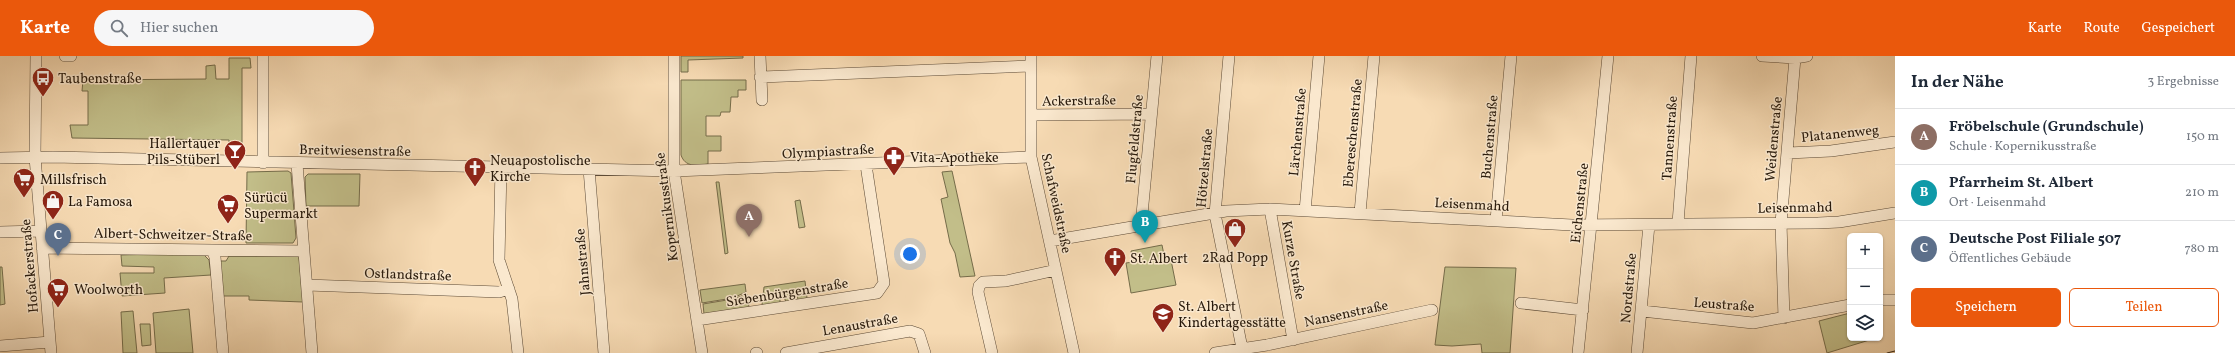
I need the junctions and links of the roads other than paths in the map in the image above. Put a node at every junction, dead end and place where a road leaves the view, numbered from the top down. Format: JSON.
{"nodes":[{"id":1,"x":36,"y":56,"type":"edge"},
{"id":2,"x":65,"y":56,"type":"edge"},
{"id":3,"x":70,"y":56,"type":"edge"},
{"id":4,"x":263,"y":56,"type":"edge"},
{"id":5,"x":674,"y":56,"type":"edge"},
{"id":6,"x":760,"y":56,"type":"edge"},
{"id":7,"x":1157,"y":56,"type":"edge"},
{"id":8,"x":1229,"y":56,"type":"edge"},
{"id":9,"x":1319,"y":56,"type":"edge"},
{"id":10,"x":1374,"y":56,"type":"edge"},
{"id":11,"x":1511,"y":56,"type":"edge"},
{"id":12,"x":1608,"y":56,"type":"edge"},
{"id":13,"x":1691,"y":56,"type":"edge"},
{"id":14,"x":1762,"y":56,"type":"edge"},
{"id":15,"x":1807,"y":56,"type":"edge"},
{"id":16,"x":1795,"y":58,"type":"junction"},
{"id":17,"x":1031,"y":61,"type":"edge"},
{"id":18,"x":760,"y":77,"type":"junction"},
{"id":19,"x":762,"y":100,"type":"dead end"},
{"id":20,"x":1151,"y":114,"type":"junction"},
{"id":21,"x":1031,"y":115,"type":"junction"},
{"id":22,"x":1895,"y":142,"type":"edge"},
{"id":23,"x":1788,"y":153,"type":"junction"},
{"id":24,"x":35,"y":157,"type":"junction"},
{"id":25,"x":1031,"y":157,"type":"junction"},
{"id":26,"x":0,"y":158,"type":"edge"},
{"id":27,"x":263,"y":163,"type":"junction"},
{"id":28,"x":297,"y":164,"type":"junction"},
{"id":29,"x":866,"y":165,"type":"junction"},
{"id":30,"x":501,"y":167,"type":"junction"},
{"id":31,"x":589,"y":169,"type":"junction"},
{"id":32,"x":674,"y":172,"type":"junction"},
{"id":33,"x":1270,"y":209,"type":"junction"},
{"id":34,"x":1304,"y":211,"type":"junction"},
{"id":35,"x":1895,"y":213,"type":"edge"},
{"id":36,"x":1215,"y":214,"type":"junction"},
{"id":37,"x":1360,"y":214,"type":"junction"},
{"id":38,"x":1496,"y":220,"type":"junction"},
{"id":39,"x":1678,"y":223,"type":"junction"},
{"id":40,"x":1782,"y":223,"type":"junction"},
{"id":41,"x":1141,"y":225,"type":"junction"},
{"id":42,"x":1592,"y":225,"type":"junction"},
{"id":43,"x":1649,"y":225,"type":"junction"},
{"id":44,"x":40,"y":230,"type":"junction"},
{"id":45,"x":0,"y":232,"type":"edge"},
{"id":46,"x":1050,"y":241,"type":"junction"},
{"id":47,"x":42,"y":248,"type":"junction"},
{"id":48,"x":212,"y":250,"type":"junction"},
{"id":49,"x":304,"y":251,"type":"junction"},
{"id":50,"x":1056,"y":270,"type":"junction"},
{"id":51,"x":307,"y":285,"type":"junction"},
{"id":52,"x":509,"y":289,"type":"junction"},
{"id":53,"x":1883,"y":300,"type":"edge"},
{"id":54,"x":1895,"y":300,"type":"edge"},
{"id":55,"x":1521,"y":304,"type":"dead end"},
{"id":56,"x":1847,"y":305,"type":"edge"},
{"id":57,"x":1432,"y":310,"type":"dead end"},
{"id":58,"x":1583,"y":310,"type":"junction"},
{"id":59,"x":1642,"y":311,"type":"junction"},
{"id":60,"x":1784,"y":318,"type":"junction"},
{"id":61,"x":697,"y":320,"type":"junction"},
{"id":62,"x":1293,"y":340,"type":"junction"},
{"id":63,"x":0,"y":346,"type":"edge"},
{"id":64,"x":50,"y":347,"type":"edge"},
{"id":65,"x":817,"y":350,"type":"edge"},
{"id":66,"x":1242,"y":351,"type":"edge"},
{"id":67,"x":223,"y":353,"type":"edge"},
{"id":68,"x":312,"y":353,"type":"edge"},
{"id":69,"x":518,"y":353,"type":"edge"},
{"id":70,"x":604,"y":353,"type":"edge"},
{"id":71,"x":702,"y":353,"type":"edge"},
{"id":72,"x":786,"y":353,"type":"edge"},
{"id":73,"x":925,"y":353,"type":"edge"},
{"id":74,"x":992,"y":353,"type":"edge"},
{"id":75,"x":1074,"y":353,"type":"edge"},
{"id":76,"x":1215,"y":353,"type":"edge"},
{"id":77,"x":1578,"y":353,"type":"edge"},
{"id":78,"x":1637,"y":353,"type":"edge"}],
"edges":[{"from":1,"to":24,"type":"street","name":"Hofackerstraße"},
{"from":2,"to":3,"type":"street"},
{"from":4,"to":27,"type":"street"},
{"from":5,"to":32,"type":"street","name":"Kopernikusstraße"},
{"from":6,"to":18,"type":"street"},
{"from":7,"to":20,"type":"street","name":"Flugfeldstraße"},
{"from":8,"to":36,"type":"street","name":"Hötzelstraße"},
{"from":9,"to":34,"type":"street","name":"Lärchenstraße"},
{"from":10,"to":37,"type":"street","name":"Ebereschenstraße"},
{"from":11,"to":38,"type":"street","name":"Buchenstraße"},
{"from":12,"to":42,"type":"street","name":"Eichenstraße"},
{"from":13,"to":39,"type":"street","name":"Tannenstraße"},
{"from":14,"to":16,"type":"street"},
{"from":15,"to":16,"type":"street"},
{"from":16,"to":23,"type":"street","name":"Weidenstraße"},
{"from":17,"to":18,"type":"street"},
{"from":17,"to":21,"type":"street","name":"Schafweidstraße"},
{"from":18,"to":19,"type":"street"},
{"from":20,"to":21,"type":"street","name":"Ackerstraße"},
{"from":20,"to":41,"type":"street","name":"Flugfeldstraße"},
{"from":21,"to":25,"type":"street","name":"Schafweidstraße"},
{"from":22,"to":23,"type":"street","name":"Platanenweg"},
{"from":23,"to":40,"type":"street","name":"Weidenstraße"},
{"from":24,"to":26,"type":"street","name":"Breitwiesenstraße"},
{"from":24,"to":27,"type":"street","name":"Breitwiesenstraße"},
{"from":24,"to":44,"type":"street","name":"Hofackerstraße"},
{"from":25,"to":29,"type":"street","name":"Olympiastraße"},
{"from":25,"to":46,"type":"street","name":"Schafweidstraße"},
{"from":27,"to":28,"type":"street","name":"Breitwiesenstraße"},
{"from":28,"to":30,"type":"street","name":"Breitwiesenstraße"},
{"from":28,"to":49,"type":"street"},
{"from":29,"to":32,"type":"street","name":"Olympiastraße"},
{"from":29,"to":61,"type":"street","name":"Siebenbürgenstraße"},
{"from":30,"to":31,"type":"street","name":"Breitwiesenstraße"},
{"from":30,"to":52,"type":"street"},
{"from":31,"to":32,"type":"street","name":"Breitwiesenstraße"},
{"from":31,"to":70,"type":"street","name":"Jahnstraße"},
{"from":32,"to":61,"type":"street","name":"Kopernikusstraße"},
{"from":33,"to":34,"type":"street","name":"Leisenmahd"},
{"from":33,"to":36,"type":"street","name":"Leisenmahd"},
{"from":33,"to":62,"type":"street","name":"Kurze Straße"},
{"from":34,"to":37,"type":"street","name":"Leisenmahd"},
{"from":35,"to":40,"type":"street","name":"Leisenmahd"},
{"from":36,"to":41,"type":"street","name":"Leisenmahd"},
{"from":36,"to":66,"type":"street","name":"Hötzelstraße"},
{"from":37,"to":38,"type":"street","name":"Leisenmahd"},
{"from":38,"to":42,"type":"street","name":"Leisenmahd"},
{"from":39,"to":40,"type":"street","name":"Leisenmahd"},
{"from":39,"to":43,"type":"street","name":"Leisenmahd"},
{"from":40,"to":60,"type":"street","name":"Weidenstraße"},
{"from":41,"to":46,"type":"street","name":"Leisenmahd"},
{"from":42,"to":43,"type":"street","name":"Leisenmahd"},
{"from":42,"to":58,"type":"street","name":"Eichenstraße"},
{"from":43,"to":59,"type":"street","name":"Nordstraße"},
{"from":44,"to":45,"type":"street"},
{"from":44,"to":47,"type":"street","name":"Hofackerstraße"},
{"from":46,"to":50,"type":"street","name":"Schafweidstraße"},
{"from":47,"to":48,"type":"street","name":"Albert-Schweitzer-Straße"},
{"from":47,"to":64,"type":"street","name":"Hofackerstraße"},
{"from":48,"to":49,"type":"street","name":"Albert-Schweitzer-Straße"},
{"from":48,"to":67,"type":"street"},
{"from":49,"to":51,"type":"street"},
{"from":50,"to":74,"type":"street"},
{"from":50,"to":75,"type":"street","name":"Schafweidstraße"},
{"from":51,"to":52,"type":"street","name":"Ostlandstraße"},
{"from":51,"to":68,"type":"street"},
{"from":52,"to":69,"type":"street"},
{"from":53,"to":54,"type":"street"},
{"from":55,"to":58,"type":"street"},
{"from":56,"to":60,"type":"street","name":"Leustraße"},
{"from":57,"to":62,"type":"street","name":"Nansenstraße"},
{"from":58,"to":77,"type":"street","name":"Eichenstraße"},
{"from":59,"to":60,"type":"street","name":"Leustraße"},
{"from":59,"to":78,"type":"street","name":"Nordstraße"},
{"from":61,"to":71,"type":"street","name":"Kopernikusstraße"},
{"from":62,"to":66,"type":"street","name":"Nansenstraße"},
{"from":63,"to":64,"type":"street"},
{"from":65,"to":72,"type":"street","name":"Lenaustraße"},
{"from":65,"to":73,"type":"street","name":"Lenaustraße"},
{"from":66,"to":76,"type":"street","name":"Nansenstraße"}]}
